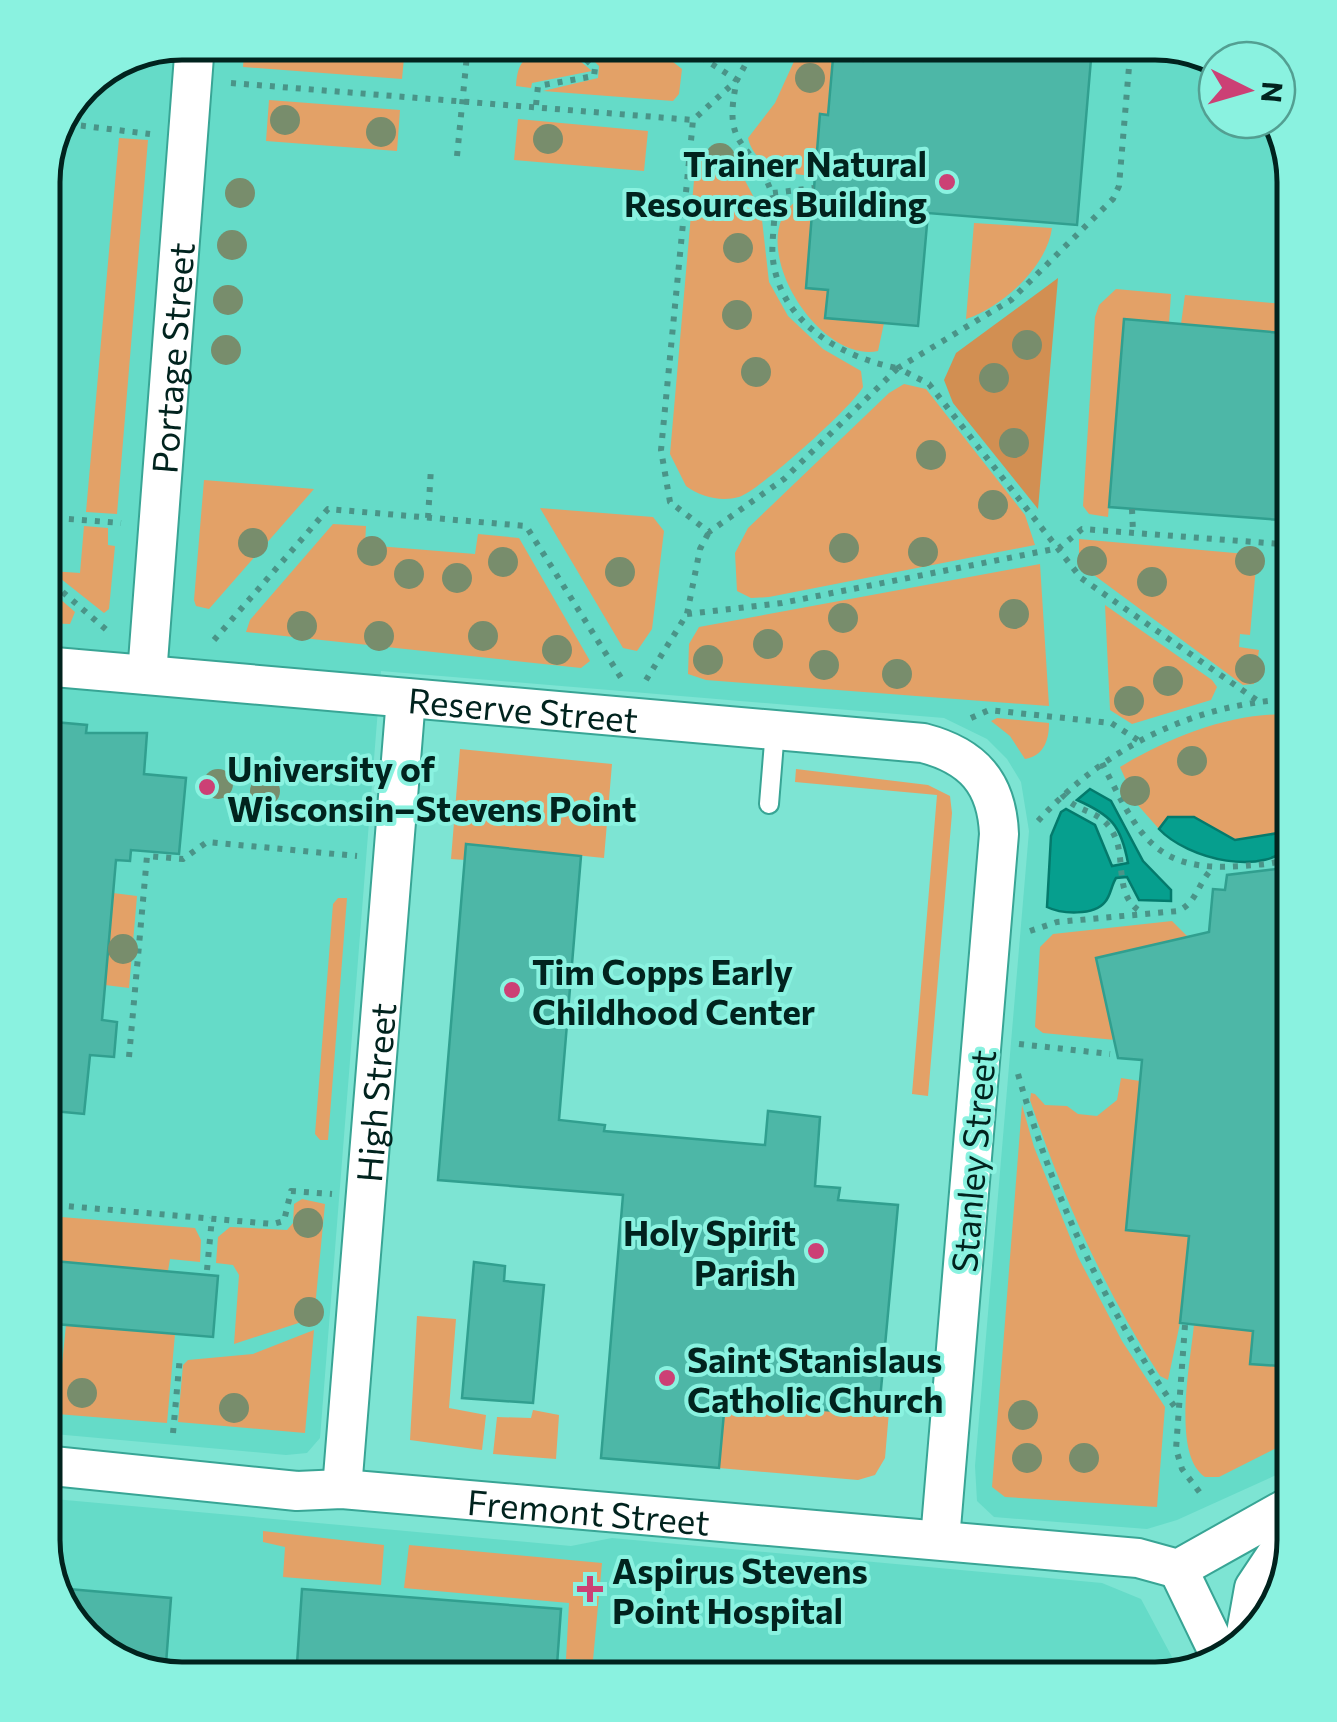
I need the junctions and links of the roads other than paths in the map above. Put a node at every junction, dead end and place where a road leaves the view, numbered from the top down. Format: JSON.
{"nodes":[{"id":1,"x":194,"y":60,"type":"edge"},
{"id":2,"x":60,"y":667,"type":"edge"},
{"id":3,"x":146,"y":675,"type":"junction"},
{"id":4,"x":406,"y":698,"type":"junction"},
{"id":5,"x":775,"y":730,"type":"junction"},
{"id":6,"x":989,"y":783,"type":"joint"},
{"id":7,"x":770,"y":804,"type":"dead end"},
{"id":8,"x":60,"y":1467,"type":"edge"},
{"id":9,"x":342,"y":1489,"type":"junction"},
{"id":10,"x":1277,"y":1514,"type":"edge"},
{"id":11,"x":940,"y":1540,"type":"junction"},
{"id":12,"x":1276,"y":1555,"type":"edge"},
{"id":13,"x":1178,"y":1569,"type":"junction"},
{"id":14,"x":1248,"y":1619,"type":"edge"},
{"id":15,"x":1215,"y":1646,"type":"edge"}],
"edges":[{"from":1,"to":3,"type":"street","name":"Portage Street"},
{"from":2,"to":3,"type":"street","name":"Reserve Street"},
{"from":3,"to":4,"type":"street","name":"Reserve Street"},
{"from":4,"to":5,"type":"street","name":"Reserve Street"},
{"from":4,"to":9,"type":"street","name":"High Street"},
{"from":5,"to":6,"type":"street","name":"Reserve Street"},
{"from":5,"to":7,"type":"lane"},
{"from":6,"to":11,"type":"street","name":"Stanley Street"},
{"from":8,"to":9,"type":"street","name":"Fremont Street"},
{"from":9,"to":11,"type":"street","name":"Fremont Street"},
{"from":10,"to":13,"type":"street"},
{"from":11,"to":13,"type":"street","name":"Fremont Street"},
{"from":12,"to":14,"type":"street"},
{"from":13,"to":15,"type":"street"}]}
